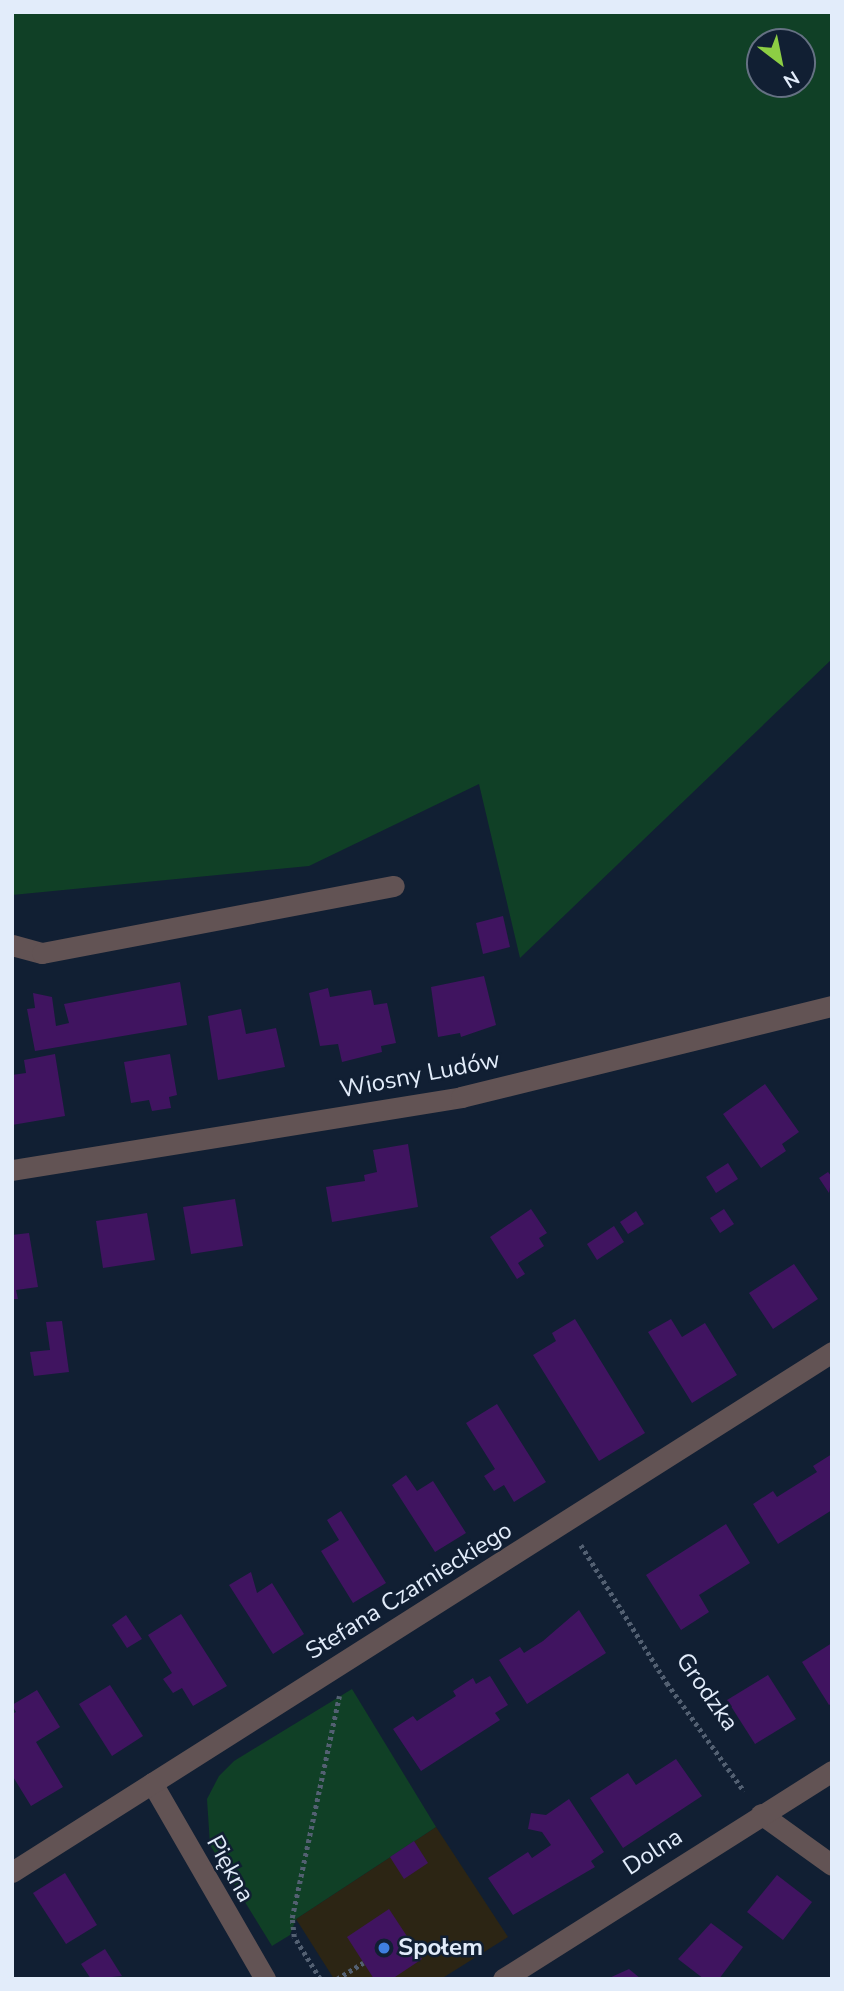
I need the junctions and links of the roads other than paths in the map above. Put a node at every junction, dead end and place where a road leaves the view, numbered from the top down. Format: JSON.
{"nodes":[{"id":1,"x":394,"y":886,"type":"dead end"},
{"id":2,"x":12,"y":945,"type":"edge"},
{"id":3,"x":832,"y":1006,"type":"edge"},
{"id":4,"x":12,"y":1170,"type":"edge"},
{"id":5,"x":832,"y":1352,"type":"edge"},
{"id":6,"x":832,"y":1771,"type":"edge"},
{"id":7,"x":152,"y":1783,"type":"junction"},
{"id":8,"x":761,"y":1814,"type":"junction"},
{"id":9,"x":832,"y":1865,"type":"edge"},
{"id":10,"x":12,"y":1872,"type":"edge"},
{"id":11,"x":265,"y":1979,"type":"edge"},
{"id":12,"x":503,"y":1979,"type":"edge"}],
"edges":[{"from":1,"to":2,"type":"street"},
{"from":3,"to":4,"type":"street","name":"Wiosny Ludów"},
{"from":5,"to":7,"type":"street","name":"Stefana Czarnieckiego"},
{"from":6,"to":8,"type":"street","name":"Dolna"},
{"from":7,"to":10,"type":"street","name":"Stefana Czarnieckiego"},
{"from":7,"to":11,"type":"street","name":"Piękna"},
{"from":8,"to":9,"type":"street"},
{"from":8,"to":12,"type":"street","name":"Dolna"}]}
